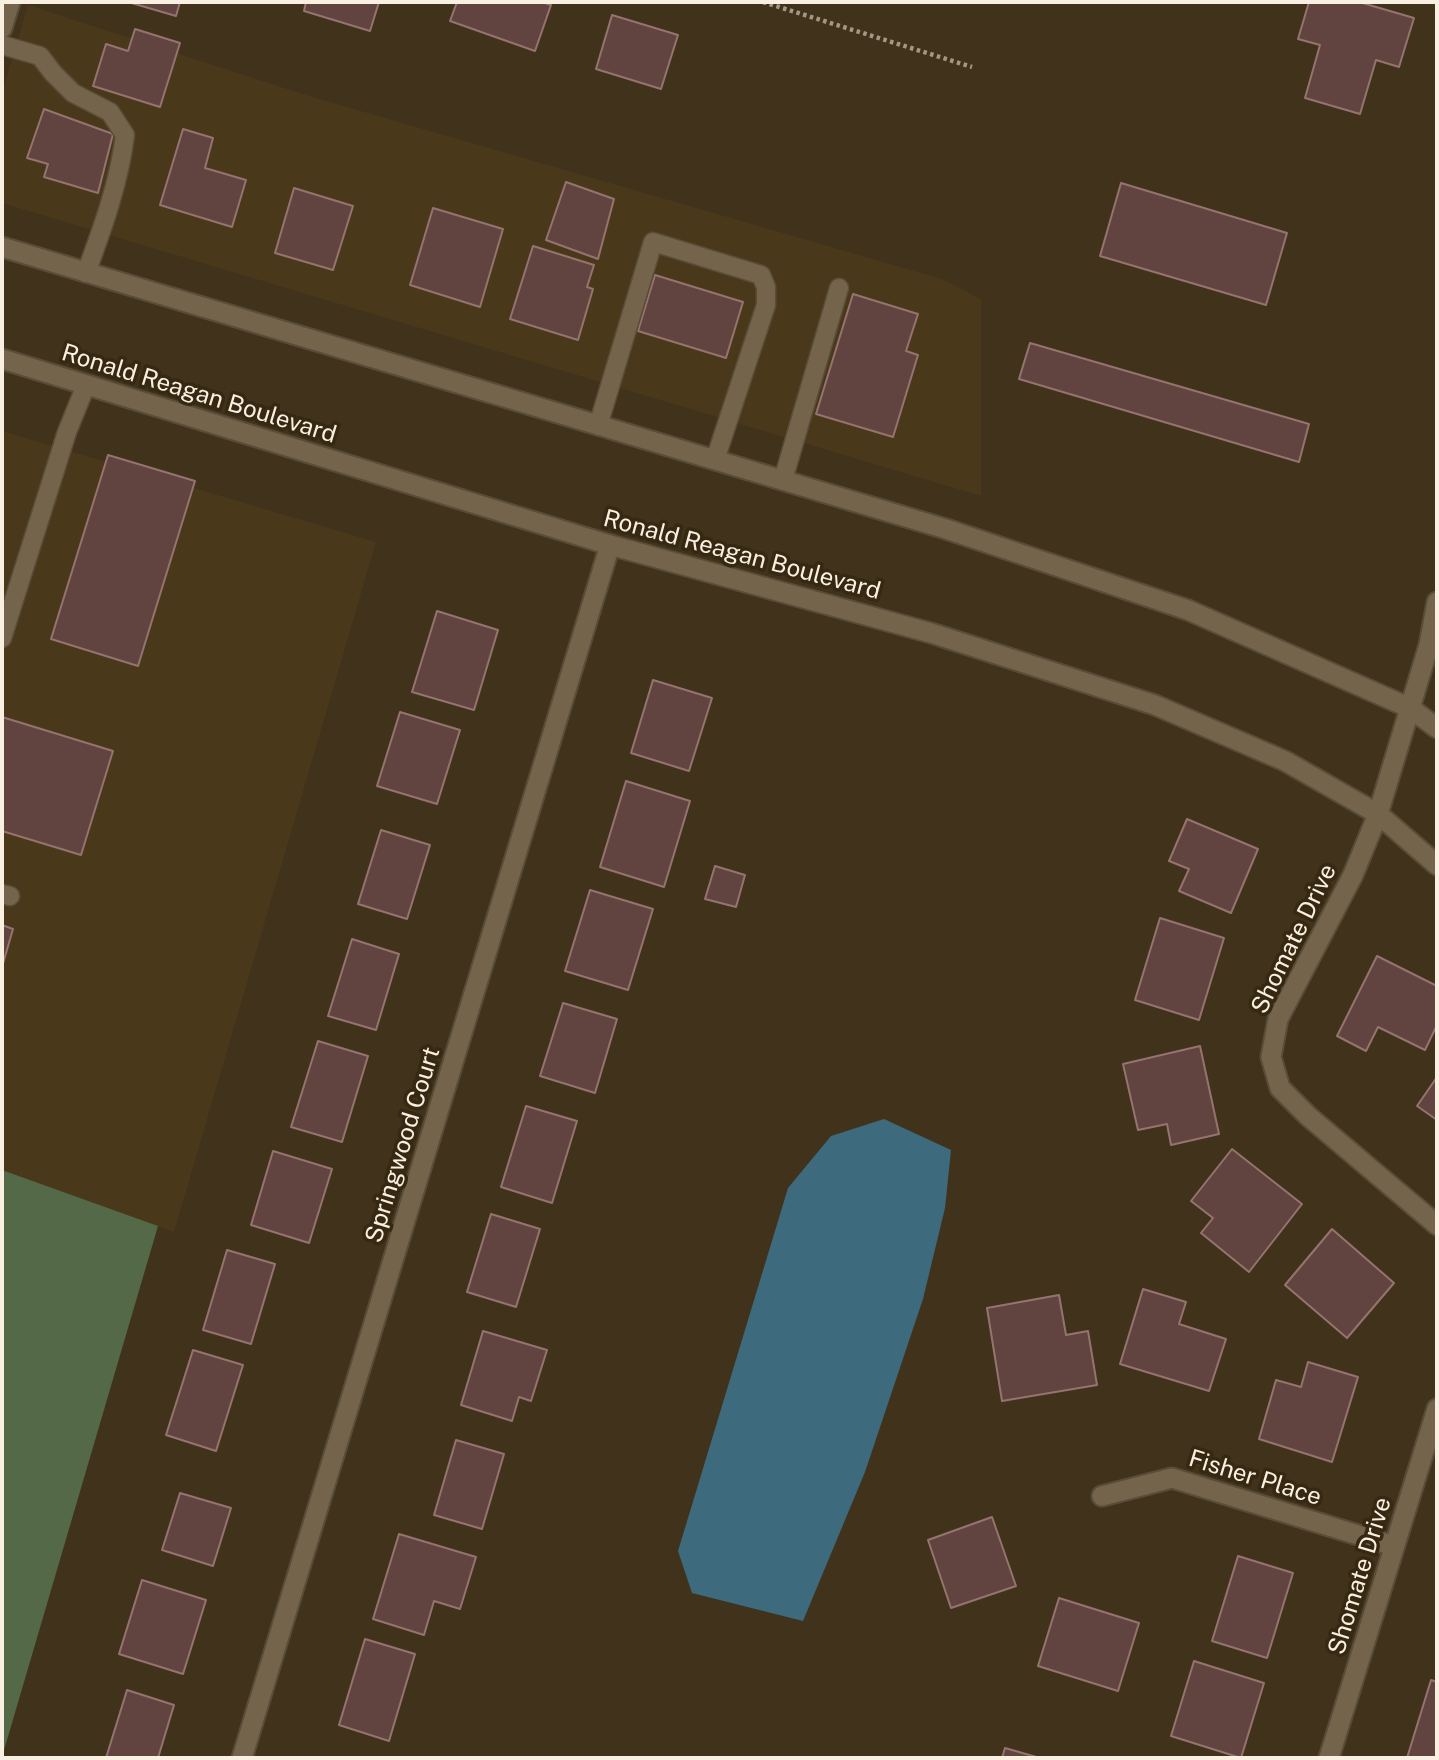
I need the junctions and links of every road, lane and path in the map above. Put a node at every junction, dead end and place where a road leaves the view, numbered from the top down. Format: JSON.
{"nodes":[{"id":1,"x":10,"y":2,"type":"edge"},
{"id":2,"x":763,"y":2,"type":"edge"},
{"id":3,"x":2,"y":28,"type":"edge"},
{"id":4,"x":2,"y":45,"type":"edge"},
{"id":5,"x":972,"y":67,"type":"dead end"},
{"id":6,"x":2,"y":247,"type":"edge"},
{"id":7,"x":86,"y":273,"type":"junction"},
{"id":8,"x":839,"y":288,"type":"dead end"},
{"id":9,"x":2,"y":359,"type":"edge"},
{"id":10,"x":86,"y":385,"type":"junction"},
{"id":11,"x":598,"y":426,"type":"junction"},
{"id":12,"x":715,"y":460,"type":"junction"},
{"id":13,"x":783,"y":480,"type":"junction"},
{"id":14,"x":610,"y":545,"type":"junction"},
{"id":15,"x":1437,"y":602,"type":"edge"},
{"id":16,"x":2,"y":638,"type":"edge"},
{"id":17,"x":1410,"y":708,"type":"junction"},
{"id":18,"x":1437,"y":728,"type":"edge"},
{"id":19,"x":1378,"y":814,"type":"junction"},
{"id":20,"x":1437,"y":865,"type":"edge"},
{"id":21,"x":1437,"y":1225,"type":"edge"},
{"id":22,"x":1437,"y":1409,"type":"edge"},
{"id":23,"x":1102,"y":1496,"type":"dead end"},
{"id":24,"x":1394,"y":1546,"type":"junction"},
{"id":25,"x":242,"y":1758,"type":"edge"},
{"id":26,"x":1329,"y":1758,"type":"edge"}],
"edges":[{"from":1,"to":3,"type":"main road"},
{"from":2,"to":5,"type":"path"},
{"from":4,"to":7,"type":"lane"},
{"from":6,"to":7,"type":"main road"},
{"from":7,"to":11,"type":"main road"},
{"from":8,"to":13,"type":"lane"},
{"from":9,"to":10,"type":"main road","name":"Ronald Reagan Boulevard"},
{"from":10,"to":14,"type":"main road","name":"Ronald Reagan Boulevard"},
{"from":10,"to":16,"type":"lane"},
{"from":11,"to":12,"type":"main road"},
{"from":11,"to":12,"type":"lane"},
{"from":12,"to":13,"type":"main road"},
{"from":13,"to":17,"type":"main road"},
{"from":14,"to":19,"type":"main road","name":"Ronald Reagan Boulevard"},
{"from":14,"to":25,"type":"main road","name":"Springwood Court"},
{"from":15,"to":17,"type":"main road","name":"Shomate Drive"},
{"from":17,"to":18,"type":"main road"},
{"from":17,"to":19,"type":"main road","name":"Shomate Drive"},
{"from":19,"to":20,"type":"main road","name":"Ronald Reagan Boulevard"},
{"from":19,"to":21,"type":"main road","name":"Shomate Drive"},
{"from":22,"to":24,"type":"main road","name":"Shomate Drive"},
{"from":23,"to":24,"type":"main road","name":"Fisher Place"},
{"from":24,"to":26,"type":"main road","name":"Shomate Drive"}]}
